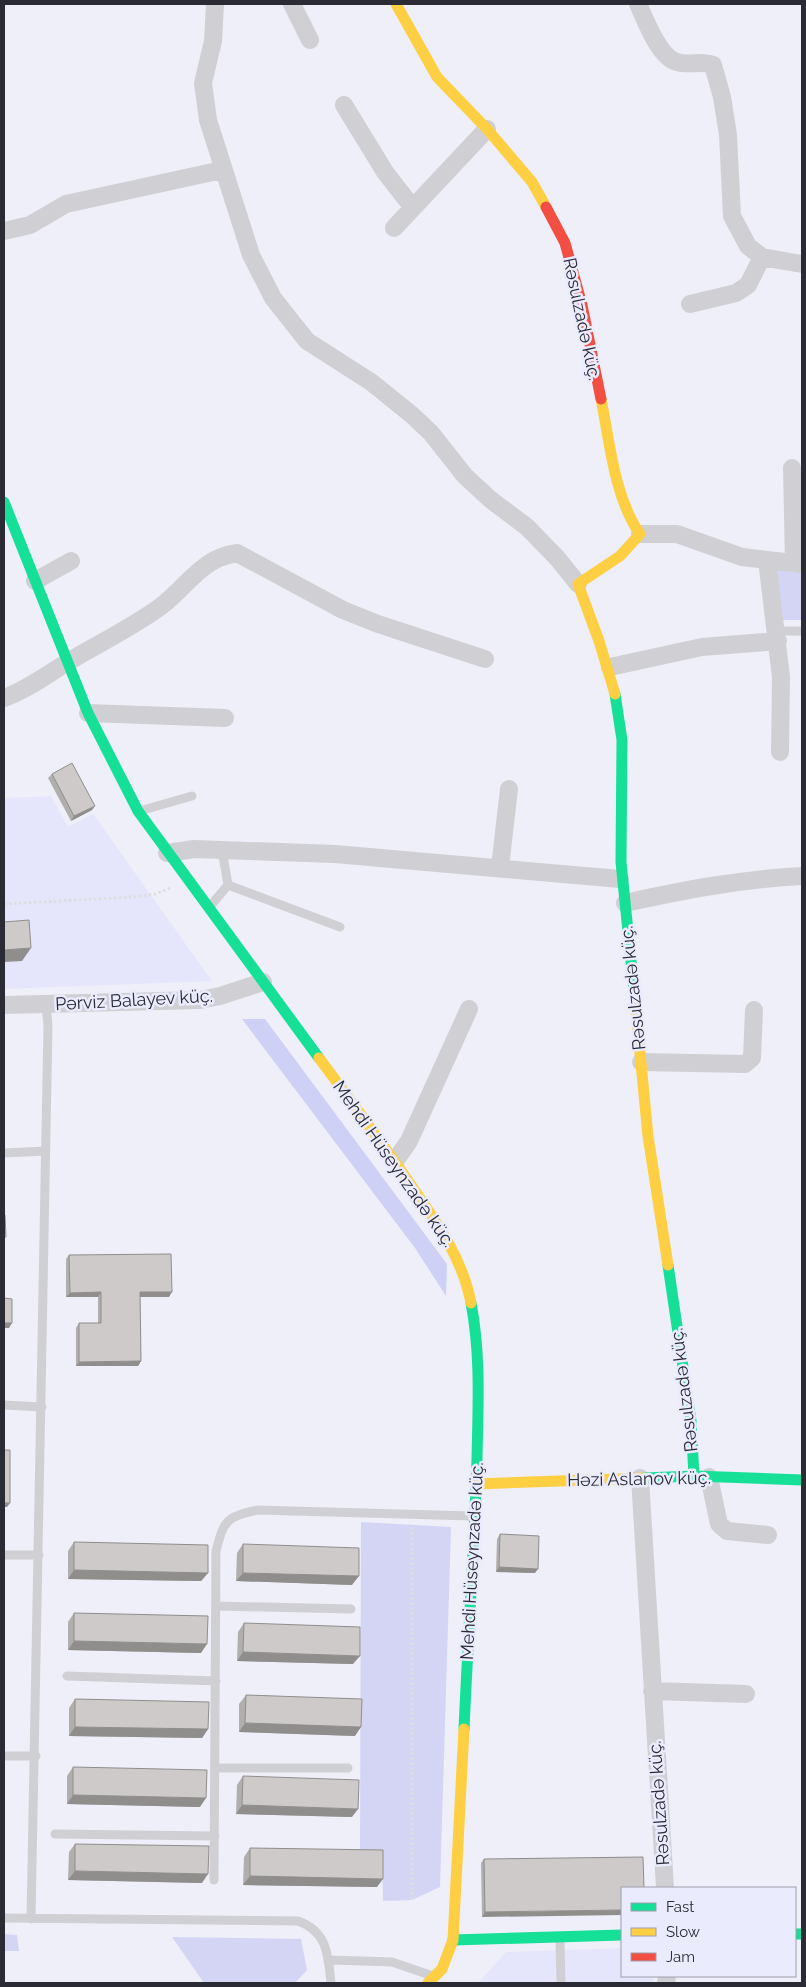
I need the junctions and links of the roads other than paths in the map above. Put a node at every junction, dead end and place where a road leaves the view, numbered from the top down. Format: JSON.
{"nodes":[{"id":1,"x":215,"y":4,"type":"edge"},
{"id":2,"x":292,"y":4,"type":"edge"},
{"id":3,"x":396,"y":4,"type":"edge"},
{"id":4,"x":638,"y":4,"type":"edge"},
{"id":5,"x":310,"y":40,"type":"dead end"},
{"id":6,"x":344,"y":105,"type":"dead end"},
{"id":7,"x":487,"y":129,"type":"junction"},
{"id":8,"x":222,"y":170,"type":"junction"},
{"id":9,"x":413,"y":208,"type":"junction"},
{"id":10,"x":394,"y":228,"type":"dead end"},
{"id":11,"x":4,"y":232,"type":"edge"},
{"id":12,"x":762,"y":257,"type":"junction"},
{"id":13,"x":802,"y":264,"type":"edge"},
{"id":14,"x":690,"y":304,"type":"dead end"},
{"id":15,"x":792,"y":468,"type":"dead end"},
{"id":16,"x":4,"y":502,"type":"edge"},
{"id":17,"x":640,"y":534,"type":"junction"},
{"id":18,"x":767,"y":560,"type":"junction"},
{"id":19,"x":71,"y":561,"type":"dead end"},
{"id":20,"x":798,"y":563,"type":"edge"},
{"id":21,"x":35,"y":581,"type":"junction"},
{"id":22,"x":578,"y":584,"type":"junction"},
{"id":23,"x":802,"y":631,"type":"edge"},
{"id":24,"x":777,"y":636,"type":"junction"},
{"id":25,"x":484,"y":659,"type":"dead end"},
{"id":26,"x":67,"y":662,"type":"junction"},
{"id":27,"x":610,"y":667,"type":"junction"},
{"id":28,"x":4,"y":698,"type":"edge"},
{"id":29,"x":88,"y":713,"type":"junction"},
{"id":30,"x":225,"y":718,"type":"dead end"},
{"id":31,"x":780,"y":752,"type":"dead end"},
{"id":32,"x":509,"y":790,"type":"dead end"},
{"id":33,"x":192,"y":796,"type":"dead end"},
{"id":34,"x":138,"y":811,"type":"junction"},
{"id":35,"x":222,"y":850,"type":"junction"},
{"id":36,"x":167,"y":853,"type":"junction"},
{"id":37,"x":500,"y":867,"type":"junction"},
{"id":38,"x":802,"y":876,"type":"edge"},
{"id":39,"x":620,"y":879,"type":"junction"},
{"id":40,"x":228,"y":886,"type":"junction"},
{"id":41,"x":625,"y":903,"type":"junction"},
{"id":42,"x":208,"y":908,"type":"junction"},
{"id":43,"x":340,"y":927,"type":"dead end"},
{"id":44,"x":263,"y":982,"type":"junction"},
{"id":45,"x":46,"y":1004,"type":"junction"},
{"id":46,"x":4,"y":1005,"type":"edge"},
{"id":47,"x":469,"y":1009,"type":"dead end"},
{"id":48,"x":754,"y":1010,"type":"dead end"},
{"id":49,"x":641,"y":1062,"type":"junction"},
{"id":50,"x":46,"y":1151,"type":"junction"},
{"id":51,"x":4,"y":1153,"type":"edge"},
{"id":52,"x":395,"y":1161,"type":"junction"},
{"id":53,"x":4,"y":1405,"type":"edge"},
{"id":54,"x":42,"y":1407,"type":"junction"},
{"id":55,"x":701,"y":1477,"type":"junction"},
{"id":56,"x":640,"y":1478,"type":"junction"},
{"id":57,"x":802,"y":1480,"type":"edge"},
{"id":58,"x":476,"y":1484,"type":"junction"},
{"id":59,"x":475,"y":1516,"type":"junction"},
{"id":60,"x":768,"y":1535,"type":"dead end"},
{"id":61,"x":4,"y":1555,"type":"edge"},
{"id":62,"x":39,"y":1555,"type":"junction"},
{"id":63,"x":216,"y":1606,"type":"junction"},
{"id":64,"x":351,"y":1609,"type":"dead end"},
{"id":65,"x":67,"y":1676,"type":"dead end"},
{"id":66,"x":216,"y":1681,"type":"junction"},
{"id":67,"x":652,"y":1691,"type":"junction"},
{"id":68,"x":746,"y":1694,"type":"dead end"},
{"id":69,"x":4,"y":1756,"type":"edge"},
{"id":70,"x":36,"y":1756,"type":"junction"},
{"id":71,"x":215,"y":1768,"type":"junction"},
{"id":72,"x":348,"y":1768,"type":"dead end"},
{"id":73,"x":55,"y":1834,"type":"dead end"},
{"id":74,"x":215,"y":1836,"type":"junction"},
{"id":75,"x":214,"y":1880,"type":"dead end"},
{"id":76,"x":665,"y":1887,"type":"edge"},
{"id":77,"x":4,"y":1918,"type":"edge"},
{"id":78,"x":31,"y":1919,"type":"junction"},
{"id":79,"x":621,"y":1935,"type":"edge"},
{"id":80,"x":560,"y":1937,"type":"junction"},
{"id":81,"x":453,"y":1940,"type":"junction"},
{"id":82,"x":329,"y":1960,"type":"junction"},
{"id":83,"x":431,"y":1981,"type":"edge"},
{"id":84,"x":330,"y":1983,"type":"edge"},
{"id":85,"x":561,"y":1983,"type":"edge"}],
"edges":[{"from":1,"to":8,"type":"street"},
{"from":2,"to":5,"type":"street"},
{"from":3,"to":7,"type":"main road","name":"Rəsulzadə küç."},
{"from":4,"to":12,"type":"street"},
{"from":6,"to":9,"type":"street"},
{"from":7,"to":9,"type":"street"},
{"from":7,"to":17,"type":"main road","name":"Rəsulzadə küç."},
{"from":8,"to":11,"type":"street"},
{"from":8,"to":22,"type":"street"},
{"from":9,"to":10,"type":"street"},
{"from":12,"to":13,"type":"street"},
{"from":12,"to":14,"type":"street"},
{"from":15,"to":20,"type":"street"},
{"from":16,"to":21,"type":"main road","name":"Mehdi Hüseynzadə küç."},
{"from":17,"to":18,"type":"street"},
{"from":17,"to":22,"type":"main road"},
{"from":18,"to":20,"type":"street"},
{"from":18,"to":24,"type":"street"},
{"from":19,"to":21,"type":"street"},
{"from":21,"to":26,"type":"main road","name":"Mehdi Hüseynzadə küç."},
{"from":22,"to":27,"type":"main road","name":"Rəsulzadə küç."},
{"from":23,"to":24,"type":"lane"},
{"from":24,"to":27,"type":"street"},
{"from":24,"to":31,"type":"street"},
{"from":25,"to":26,"type":"street"},
{"from":26,"to":28,"type":"street"},
{"from":26,"to":29,"type":"main road","name":"Mehdi Hüseynzadə küç."},
{"from":27,"to":39,"type":"main road","name":"Rəsulzadə küç."},
{"from":29,"to":30,"type":"street"},
{"from":29,"to":34,"type":"main road","name":"Mehdi Hüseynzadə küç."},
{"from":32,"to":37,"type":"street"},
{"from":33,"to":34,"type":"lane"},
{"from":34,"to":36,"type":"main road","name":"Mehdi Hüseynzadə küç."},
{"from":35,"to":36,"type":"street"},
{"from":35,"to":37,"type":"street"},
{"from":35,"to":40,"type":"lane"},
{"from":36,"to":42,"type":"main road","name":"Mehdi Hüseynzadə küç."},
{"from":37,"to":39,"type":"street"},
{"from":38,"to":41,"type":"street"},
{"from":39,"to":41,"type":"main road","name":"Rəsulzadə küç."},
{"from":40,"to":42,"type":"lane"},
{"from":40,"to":43,"type":"lane"},
{"from":41,"to":49,"type":"main road","name":"Rəsulzadə küç."},
{"from":42,"to":44,"type":"main road","name":"Mehdi Hüseynzadə küç."},
{"from":44,"to":45,"type":"street","name":"Pərviz Balayev küç."},
{"from":44,"to":52,"type":"main road","name":"Mehdi Hüseynzadə küç."},
{"from":45,"to":46,"type":"street","name":"Pərviz Balayev küç."},
{"from":45,"to":50,"type":"lane"},
{"from":47,"to":52,"type":"street"},
{"from":48,"to":49,"type":"street"},
{"from":49,"to":55,"type":"main road","name":"Rəsulzadə küç."},
{"from":50,"to":51,"type":"lane"},
{"from":50,"to":54,"type":"lane"},
{"from":52,"to":58,"type":"main road","name":"Mehdi Hüseynzadə küç."},
{"from":53,"to":54,"type":"lane"},
{"from":54,"to":62,"type":"lane"},
{"from":55,"to":56,"type":"main road","name":"Həzi Aslanov küç."},
{"from":55,"to":57,"type":"main road","name":"Həzi Aslanov küç."},
{"from":55,"to":60,"type":"street"},
{"from":56,"to":58,"type":"main road","name":"Həzi Aslanov küç."},
{"from":56,"to":67,"type":"street","name":"Rəsulzadə küç."},
{"from":58,"to":59,"type":"main road","name":"Mehdi Hüseynzadə küç."},
{"from":59,"to":63,"type":"lane"},
{"from":59,"to":81,"type":"main road","name":"Mehdi Hüseynzadə küç."},
{"from":61,"to":62,"type":"lane"},
{"from":62,"to":70,"type":"lane"},
{"from":63,"to":64,"type":"lane"},
{"from":63,"to":66,"type":"lane"},
{"from":65,"to":66,"type":"lane"},
{"from":66,"to":71,"type":"lane"},
{"from":67,"to":68,"type":"street"},
{"from":67,"to":76,"type":"street","name":"Rəsulzadə küç."},
{"from":69,"to":70,"type":"lane"},
{"from":70,"to":78,"type":"lane"},
{"from":71,"to":72,"type":"lane"},
{"from":71,"to":74,"type":"lane"},
{"from":73,"to":74,"type":"lane"},
{"from":74,"to":75,"type":"lane"},
{"from":77,"to":78,"type":"lane"},
{"from":78,"to":82,"type":"lane"},
{"from":79,"to":80,"type":"main road"},
{"from":80,"to":81,"type":"main road"},
{"from":80,"to":85,"type":"lane"},
{"from":81,"to":83,"type":"main road","name":"Mehdi Hüseynzadə küç."},
{"from":82,"to":83,"type":"lane"},
{"from":82,"to":84,"type":"lane"}]}
